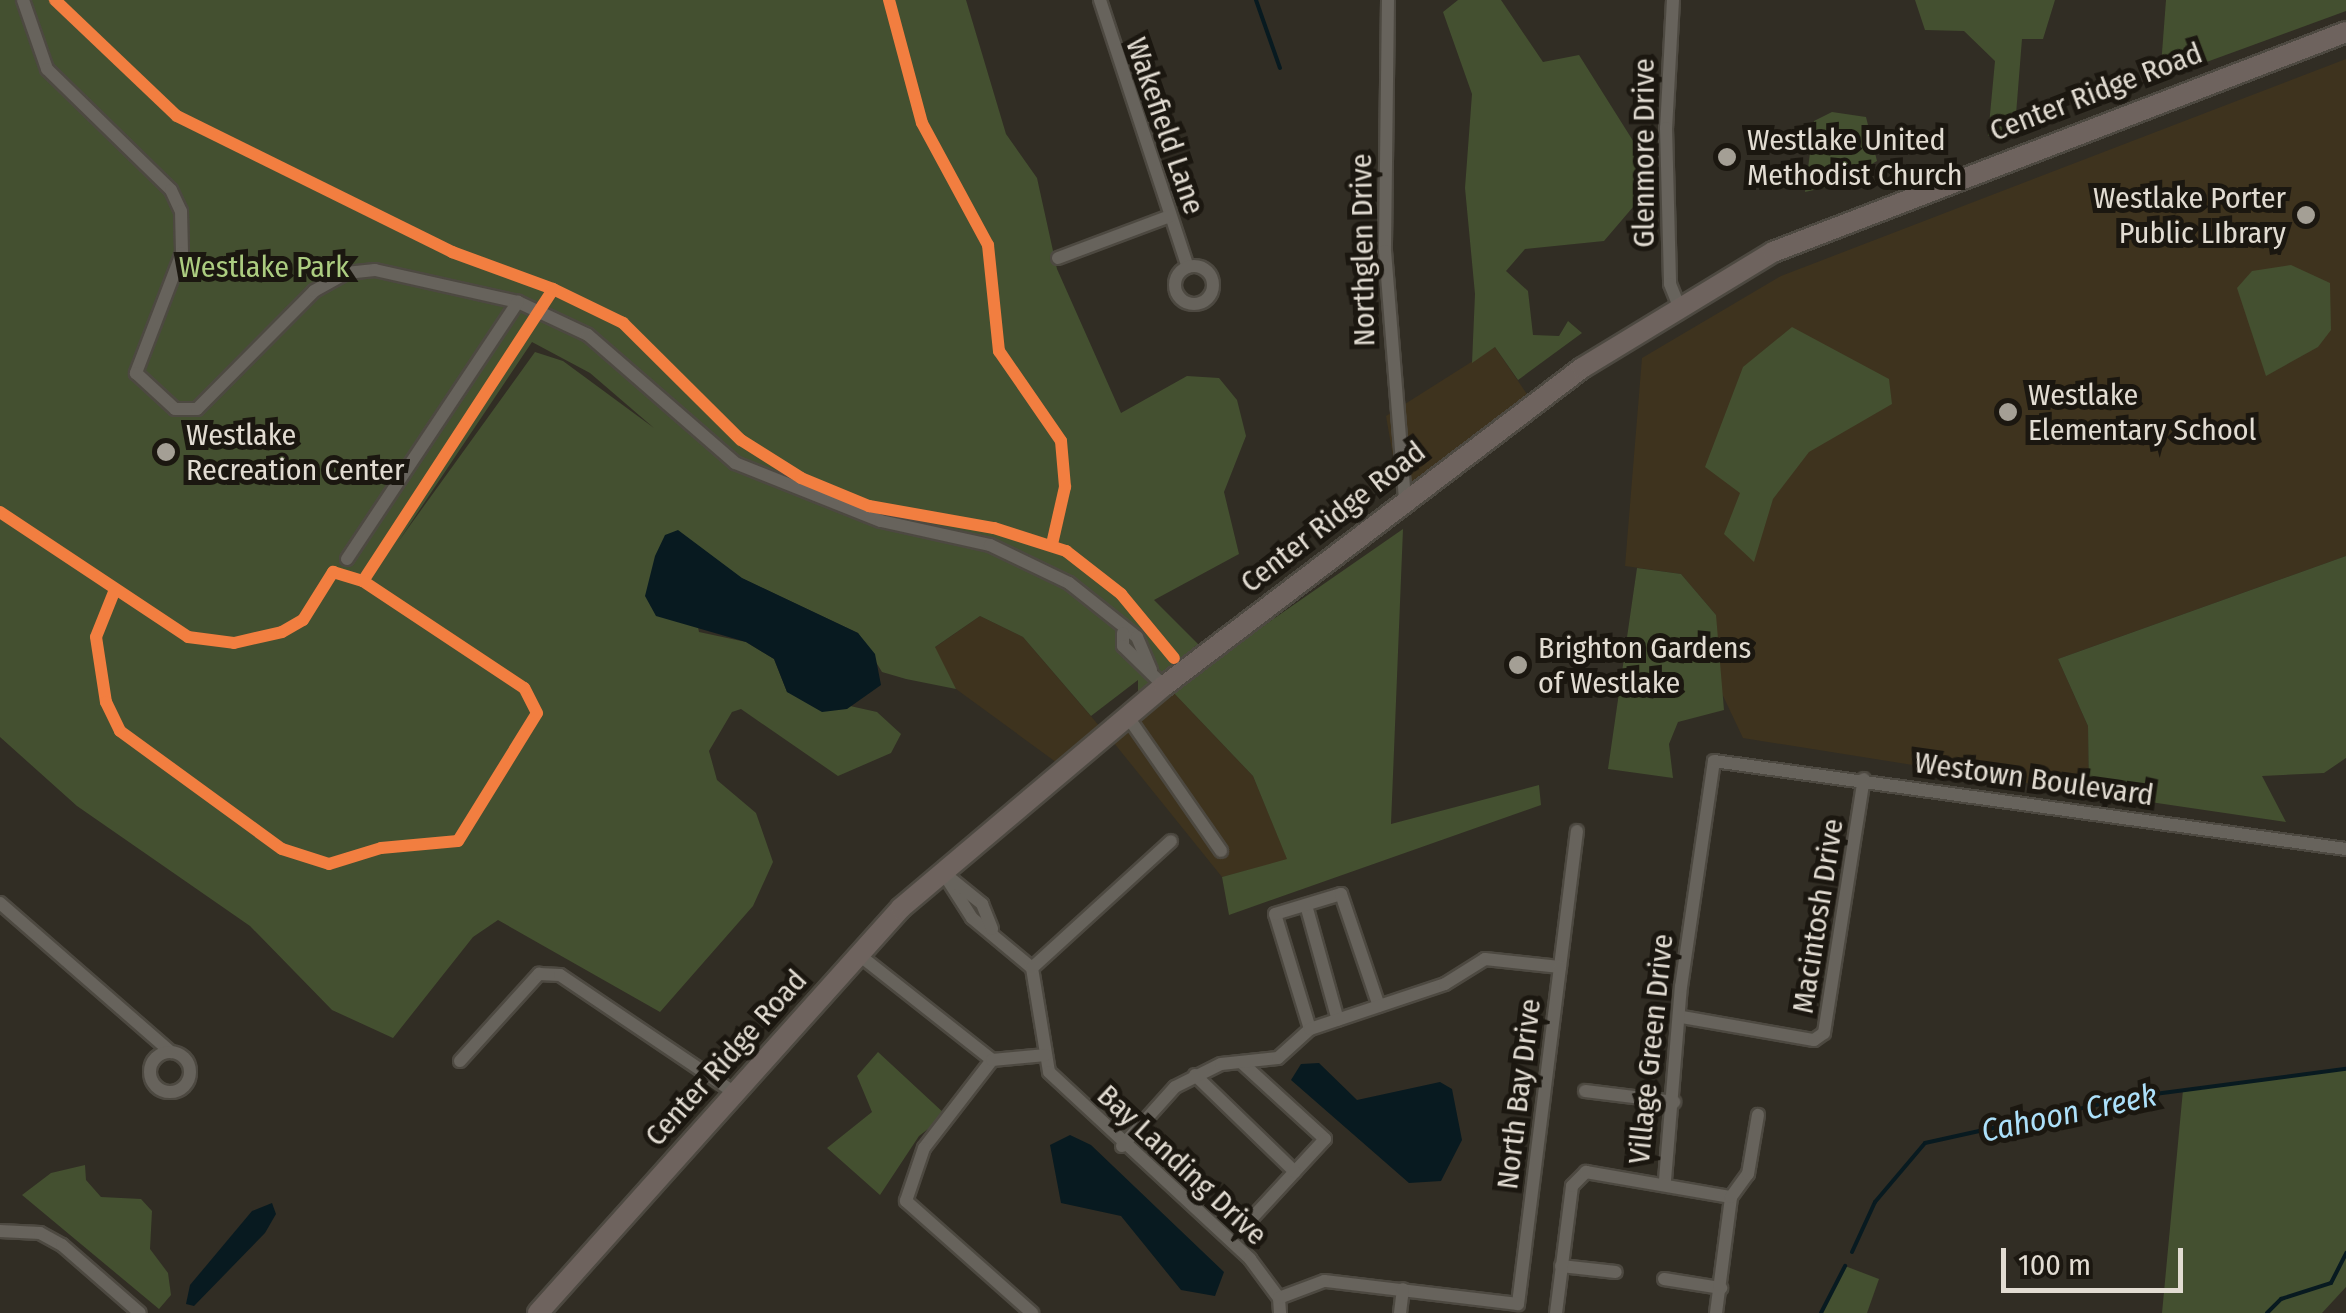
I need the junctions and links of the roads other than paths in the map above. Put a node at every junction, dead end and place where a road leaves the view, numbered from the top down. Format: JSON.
{"nodes":[{"id":1,"x":24,"y":0,"type":"edge"},
{"id":2,"x":1100,"y":0,"type":"edge"},
{"id":3,"x":1388,"y":0,"type":"edge"},
{"id":4,"x":1673,"y":0,"type":"edge"},
{"id":5,"x":2346,"y":32,"type":"edge"},
{"id":6,"x":1170,"y":216,"type":"junction"},
{"id":7,"x":1058,"y":258,"type":"dead end"},
{"id":8,"x":1188,"y":267,"type":"dead end"},
{"id":9,"x":518,"y":302,"type":"junction"},
{"id":10,"x":1678,"y":304,"type":"junction"},
{"id":11,"x":1404,"y":498,"type":"junction"},
{"id":12,"x":347,"y":559,"type":"dead end"},
{"id":13,"x":1157,"y":678,"type":"junction"},
{"id":14,"x":1128,"y":717,"type":"junction"},
{"id":15,"x":1714,"y":761,"type":"joint"},
{"id":16,"x":1864,"y":779,"type":"junction"},
{"id":17,"x":1577,"y":831,"type":"dead end"},
{"id":18,"x":1171,"y":841,"type":"dead end"},
{"id":19,"x":2346,"y":849,"type":"edge"},
{"id":20,"x":1220,"y":850,"type":"dead end"},
{"id":21,"x":944,"y":874,"type":"junction"},
{"id":22,"x":0,"y":902,"type":"edge"},
{"id":23,"x":1306,"y":905,"type":"junction"},
{"id":24,"x":858,"y":954,"type":"junction"},
{"id":25,"x":1560,"y":967,"type":"junction"},
{"id":26,"x":1032,"y":968,"type":"junction"},
{"id":27,"x":1379,"y":1006,"type":"junction"},
{"id":28,"x":1682,"y":1017,"type":"junction"},
{"id":29,"x":1338,"y":1020,"type":"junction"},
{"id":30,"x":1310,"y":1029,"type":"junction"},
{"id":31,"x":172,"y":1052,"type":"dead end"},
{"id":32,"x":1046,"y":1055,"type":"junction"},
{"id":33,"x":992,"y":1060,"type":"junction"},
{"id":34,"x":460,"y":1061,"type":"dead end"},
{"id":35,"x":1241,"y":1062,"type":"junction"},
{"id":36,"x":1195,"y":1075,"type":"junction"},
{"id":37,"x":1585,"y":1092,"type":"dead end"},
{"id":38,"x":735,"y":1093,"type":"junction"},
{"id":39,"x":1674,"y":1102,"type":"junction"},
{"id":40,"x":1758,"y":1115,"type":"dead end"},
{"id":41,"x":1122,"y":1146,"type":"junction"},
{"id":42,"x":1295,"y":1172,"type":"junction"},
{"id":43,"x":1666,"y":1180,"type":"junction"},
{"id":44,"x":1731,"y":1197,"type":"junction"},
{"id":45,"x":1254,"y":1216,"type":"dead end"},
{"id":46,"x":0,"y":1231,"type":"edge"},
{"id":47,"x":1560,"y":1266,"type":"junction"},
{"id":48,"x":1616,"y":1272,"type":"dead end"},
{"id":49,"x":1664,"y":1279,"type":"dead end"},
{"id":50,"x":1720,"y":1288,"type":"junction"},
{"id":51,"x":1403,"y":1289,"type":"junction"},
{"id":52,"x":1448,"y":1294,"type":"junction"},
{"id":53,"x":1280,"y":1306,"type":"edge"},
{"id":54,"x":140,"y":1313,"type":"edge"},
{"id":55,"x":538,"y":1313,"type":"edge"},
{"id":56,"x":1032,"y":1313,"type":"edge"},
{"id":57,"x":1400,"y":1313,"type":"edge"},
{"id":58,"x":1445,"y":1313,"type":"edge"},
{"id":59,"x":1556,"y":1313,"type":"edge"},
{"id":60,"x":1716,"y":1313,"type":"edge"}],
"edges":[{"from":1,"to":9,"type":"street"},
{"from":2,"to":6,"type":"street","name":"Wakefield Lane"},
{"from":3,"to":11,"type":"street","name":"Northglen Drive"},
{"from":4,"to":10,"type":"street","name":"Glenmore Drive"},
{"from":5,"to":10,"type":"main road","name":"Center Ridge Road"},
{"from":6,"to":7,"type":"street"},
{"from":6,"to":8,"type":"street","name":"Wakefield Lane"},
{"from":9,"to":12,"type":"street"},
{"from":9,"to":13,"type":"street"},
{"from":10,"to":11,"type":"main road","name":"Center Ridge Road"},
{"from":11,"to":13,"type":"main road","name":"Center Ridge Road"},
{"from":13,"to":14,"type":"main road","name":"Center Ridge Road"},
{"from":14,"to":20,"type":"street"},
{"from":14,"to":21,"type":"main road","name":"Center Ridge Road"},
{"from":15,"to":16,"type":"street","name":"Westown Boulevard"},
{"from":15,"to":28,"type":"street","name":"Village Green Drive"},
{"from":16,"to":19,"type":"street","name":"Westown Boulevard"},
{"from":16,"to":28,"type":"street","name":"Macintosh Drive"},
{"from":17,"to":25,"type":"street"},
{"from":18,"to":26,"type":"street"},
{"from":21,"to":24,"type":"main road","name":"Center Ridge Road"},
{"from":21,"to":26,"type":"street"},
{"from":22,"to":31,"type":"street"},
{"from":23,"to":27,"type":"street"},
{"from":23,"to":29,"type":"street"},
{"from":23,"to":30,"type":"street"},
{"from":24,"to":33,"type":"street"},
{"from":24,"to":38,"type":"main road","name":"Center Ridge Road"},
{"from":25,"to":27,"type":"street","name":"North Bay Drive"},
{"from":25,"to":52,"type":"street","name":"North Bay Drive"},
{"from":26,"to":32,"type":"street","name":"Bay Landing Drive"},
{"from":27,"to":29,"type":"street","name":"North Bay Drive"},
{"from":28,"to":39,"type":"street","name":"Village Green Drive"},
{"from":29,"to":30,"type":"street","name":"North Bay Drive"},
{"from":30,"to":35,"type":"street","name":"North Bay Drive"},
{"from":32,"to":33,"type":"street"},
{"from":32,"to":41,"type":"street","name":"Bay Landing Drive"},
{"from":33,"to":56,"type":"street"},
{"from":34,"to":38,"type":"street"},
{"from":35,"to":36,"type":"street","name":"North Bay Drive"},
{"from":35,"to":42,"type":"street"},
{"from":36,"to":41,"type":"street","name":"North Bay Drive"},
{"from":36,"to":42,"type":"street"},
{"from":37,"to":39,"type":"street"},
{"from":38,"to":55,"type":"main road","name":"Center Ridge Road"},
{"from":39,"to":43,"type":"street","name":"Village Green Drive"},
{"from":40,"to":44,"type":"street"},
{"from":41,"to":53,"type":"street","name":"Bay Landing Drive"},
{"from":42,"to":45,"type":"street"},
{"from":43,"to":44,"type":"street"},
{"from":43,"to":47,"type":"street","name":"Village Green Drive"},
{"from":44,"to":50,"type":"street"},
{"from":46,"to":54,"type":"street"},
{"from":47,"to":48,"type":"street"},
{"from":47,"to":59,"type":"street","name":"Village Green Drive"},
{"from":49,"to":50,"type":"street"},
{"from":50,"to":60,"type":"street"},
{"from":51,"to":52,"type":"street"},
{"from":51,"to":53,"type":"street"},
{"from":51,"to":57,"type":"street"},
{"from":52,"to":58,"type":"street"}]}
